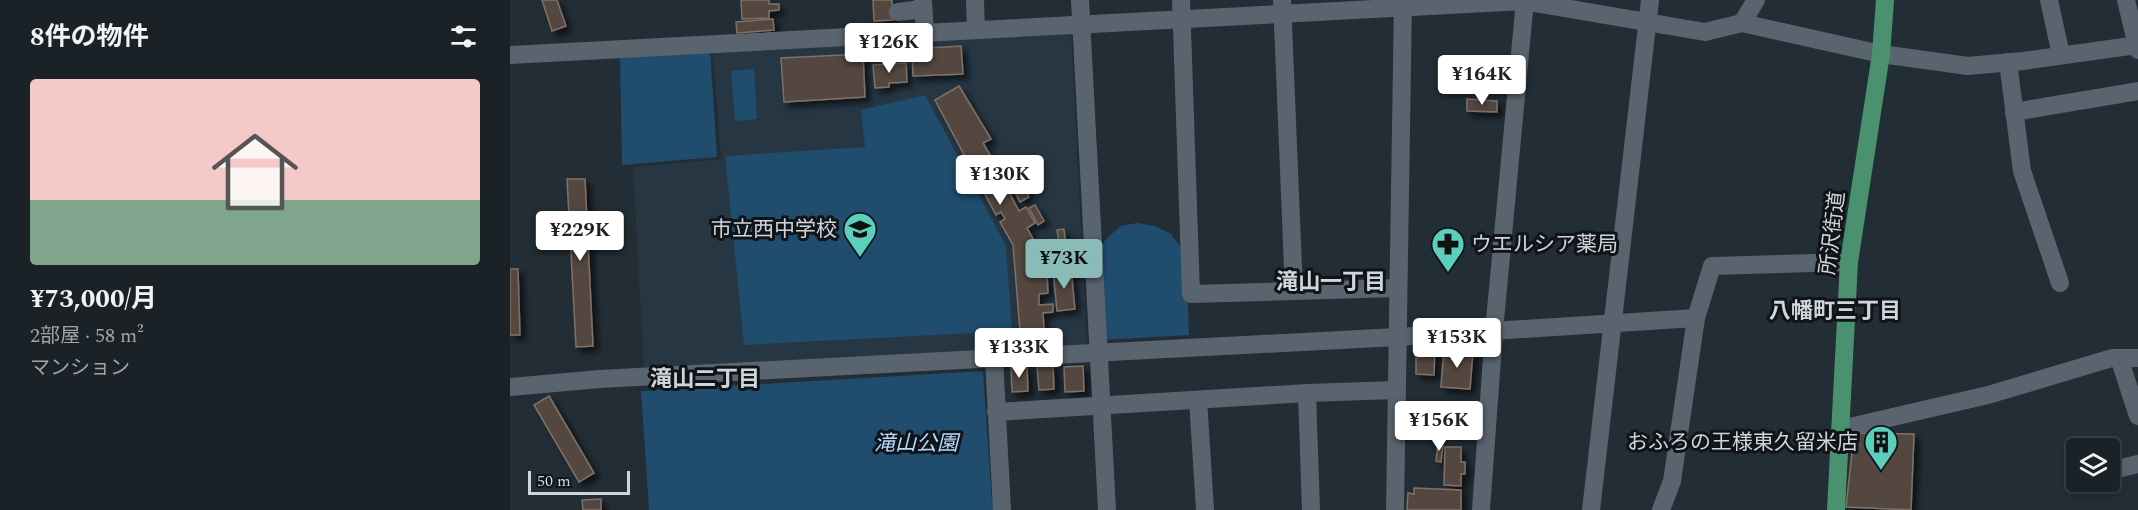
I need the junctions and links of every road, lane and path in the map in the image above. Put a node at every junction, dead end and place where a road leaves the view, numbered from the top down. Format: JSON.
{"nodes":[{"id":1,"x":975,"y":0,"type":"edge"},
{"id":2,"x":1080,"y":0,"type":"edge"},
{"id":3,"x":1181,"y":0,"type":"edge"},
{"id":4,"x":1650,"y":0,"type":"edge"},
{"id":5,"x":1756,"y":0,"type":"edge"},
{"id":6,"x":1885,"y":0,"type":"edge"},
{"id":7,"x":2049,"y":0,"type":"edge"},
{"id":8,"x":2126,"y":0,"type":"edge"},
{"id":9,"x":1525,"y":1,"type":"edge"},
{"id":10,"x":1403,"y":4,"type":"edge"},
{"id":11,"x":923,"y":5,"type":"edge"},
{"id":12,"x":1282,"y":7,"type":"edge"},
{"id":13,"x":898,"y":12,"type":"dead end"},
{"id":14,"x":1182,"y":20,"type":"junction"},
{"id":15,"x":1742,"y":23,"type":"junction"},
{"id":16,"x":1649,"y":24,"type":"junction"},
{"id":17,"x":1081,"y":25,"type":"junction"},
{"id":18,"x":976,"y":30,"type":"junction"},
{"id":19,"x":925,"y":33,"type":"junction"},
{"id":20,"x":2137,"y":47,"type":"edge"},
{"id":21,"x":1881,"y":54,"type":"junction"},
{"id":22,"x":510,"y":55,"type":"edge"},
{"id":23,"x":2061,"y":55,"type":"junction"},
{"id":24,"x":2008,"y":62,"type":"junction"},
{"id":25,"x":2138,"y":91,"type":"edge"},
{"id":26,"x":2014,"y":112,"type":"junction"},
{"id":27,"x":1849,"y":262,"type":"junction"},
{"id":28,"x":2060,"y":283,"type":"dead end"},
{"id":29,"x":1398,"y":288,"type":"junction"},
{"id":30,"x":1294,"y":291,"type":"junction"},
{"id":31,"x":1696,"y":318,"type":"junction"},
{"id":32,"x":1613,"y":324,"type":"junction"},
{"id":33,"x":1494,"y":331,"type":"junction"},
{"id":34,"x":1397,"y":337,"type":"junction"},
{"id":35,"x":1099,"y":353,"type":"junction"},
{"id":36,"x":994,"y":358,"type":"junction"},
{"id":37,"x":2119,"y":358,"type":"junction"},
{"id":38,"x":2138,"y":358,"type":"edge"},
{"id":39,"x":510,"y":387,"type":"edge"},
{"id":40,"x":1396,"y":390,"type":"junction"},
{"id":41,"x":1307,"y":393,"type":"junction"},
{"id":42,"x":1198,"y":400,"type":"junction"},
{"id":43,"x":1102,"y":405,"type":"junction"},
{"id":44,"x":996,"y":412,"type":"junction"},
{"id":45,"x":2138,"y":416,"type":"edge"},
{"id":46,"x":1841,"y":429,"type":"junction"},
{"id":47,"x":2138,"y":464,"type":"edge"},
{"id":48,"x":2120,"y":468,"type":"edge"},
{"id":49,"x":1002,"y":510,"type":"edge"},
{"id":50,"x":1107,"y":510,"type":"edge"},
{"id":51,"x":1205,"y":510,"type":"edge"},
{"id":52,"x":1311,"y":510,"type":"edge"},
{"id":53,"x":1395,"y":510,"type":"edge"},
{"id":54,"x":1481,"y":510,"type":"edge"},
{"id":55,"x":1591,"y":510,"type":"edge"},
{"id":56,"x":1661,"y":510,"type":"edge"},
{"id":57,"x":1836,"y":510,"type":"edge"}],
"edges":[{"from":1,"to":18,"type":"street"},
{"from":2,"to":17,"type":"street"},
{"from":3,"to":14,"type":"street"},
{"from":4,"to":16,"type":"street"},
{"from":5,"to":15,"type":"street"},
{"from":6,"to":21,"type":"main road","name":"所沢街道"},
{"from":7,"to":23,"type":"street"},
{"from":8,"to":20,"type":"street"},
{"from":9,"to":10,"type":"street"},
{"from":9,"to":16,"type":"street"},
{"from":9,"to":33,"type":"street"},
{"from":10,"to":12,"type":"street"},
{"from":10,"to":29,"type":"street"},
{"from":11,"to":13,"type":"street"},
{"from":11,"to":19,"type":"street"},
{"from":12,"to":14,"type":"street"},
{"from":12,"to":30,"type":"street"},
{"from":14,"to":17,"type":"street"},
{"from":14,"to":30,"type":"street"},
{"from":15,"to":16,"type":"street"},
{"from":15,"to":21,"type":"street"},
{"from":16,"to":32,"type":"street"},
{"from":17,"to":18,"type":"street"},
{"from":17,"to":35,"type":"street"},
{"from":18,"to":19,"type":"street"},
{"from":19,"to":22,"type":"street"},
{"from":20,"to":23,"type":"street"},
{"from":21,"to":24,"type":"street"},
{"from":21,"to":27,"type":"main road","name":"所沢街道"},
{"from":23,"to":24,"type":"street"},
{"from":24,"to":26,"type":"street"},
{"from":25,"to":26,"type":"street"},
{"from":26,"to":28,"type":"street"},
{"from":27,"to":31,"type":"street"},
{"from":27,"to":46,"type":"main road","name":"所沢街道"},
{"from":29,"to":30,"type":"street"},
{"from":29,"to":34,"type":"street"},
{"from":31,"to":32,"type":"street"},
{"from":31,"to":56,"type":"street"},
{"from":32,"to":33,"type":"street"},
{"from":32,"to":55,"type":"street"},
{"from":33,"to":34,"type":"street"},
{"from":33,"to":54,"type":"street"},
{"from":34,"to":35,"type":"street"},
{"from":34,"to":40,"type":"street"},
{"from":35,"to":36,"type":"street"},
{"from":35,"to":43,"type":"street"},
{"from":36,"to":39,"type":"street"},
{"from":36,"to":44,"type":"street"},
{"from":37,"to":38,"type":"street"},
{"from":37,"to":45,"type":"street"},
{"from":37,"to":46,"type":"street"},
{"from":40,"to":41,"type":"street"},
{"from":40,"to":53,"type":"street"},
{"from":41,"to":42,"type":"street"},
{"from":41,"to":52,"type":"street"},
{"from":42,"to":43,"type":"street"},
{"from":42,"to":51,"type":"street"},
{"from":43,"to":44,"type":"street"},
{"from":43,"to":50,"type":"street"},
{"from":44,"to":49,"type":"street"},
{"from":46,"to":57,"type":"main road","name":"所沢街道"},
{"from":47,"to":48,"type":"street"}]}
